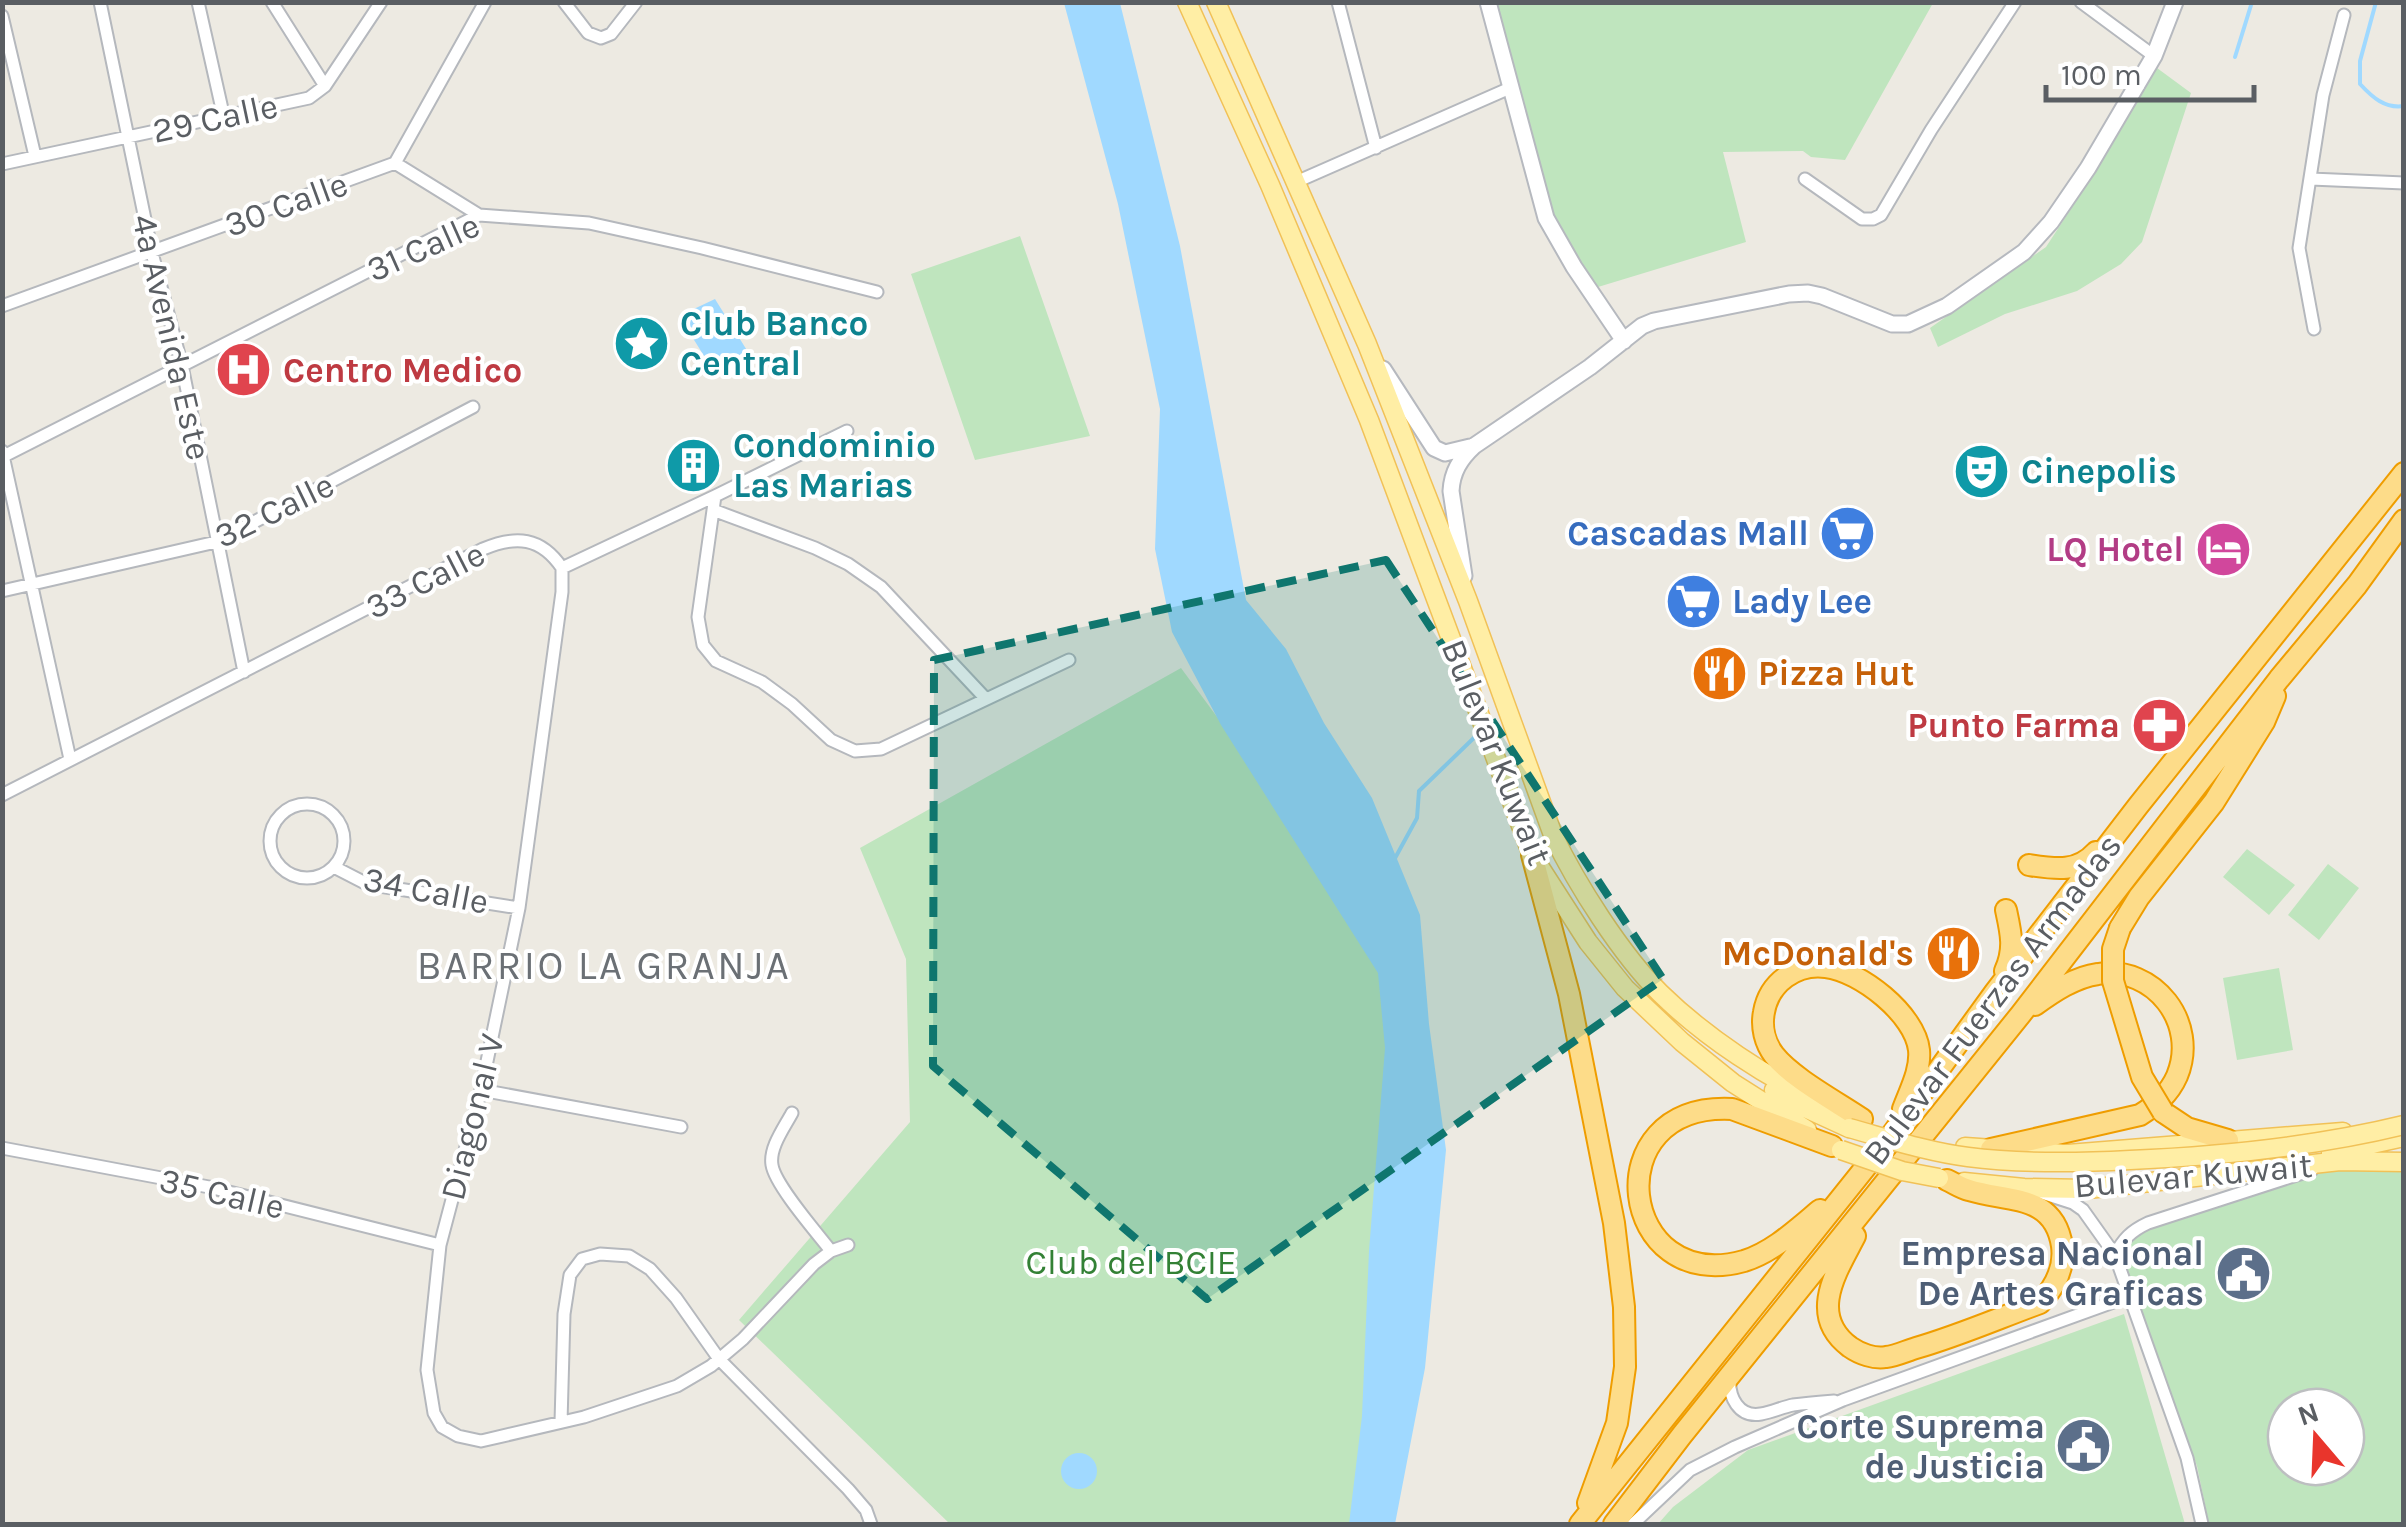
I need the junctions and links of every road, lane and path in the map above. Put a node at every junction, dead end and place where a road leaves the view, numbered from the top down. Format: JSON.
{"nodes":[{"id":1,"x":100,"y":2,"type":"edge"},
{"id":2,"x":198,"y":2,"type":"edge"},
{"id":3,"x":272,"y":2,"type":"edge"},
{"id":4,"x":382,"y":2,"type":"edge"},
{"id":5,"x":485,"y":2,"type":"edge"},
{"id":6,"x":564,"y":2,"type":"edge"},
{"id":7,"x":636,"y":2,"type":"edge"},
{"id":8,"x":1187,"y":2,"type":"edge"},
{"id":9,"x":1216,"y":2,"type":"edge"},
{"id":10,"x":1338,"y":2,"type":"edge"},
{"id":11,"x":1488,"y":2,"type":"edge"},
{"id":12,"x":2015,"y":2,"type":"edge"},
{"id":13,"x":2081,"y":2,"type":"edge"},
{"id":14,"x":2176,"y":2,"type":"edge"},
{"id":15,"x":2096,"y":7,"type":"edge"},
{"id":16,"x":2344,"y":15,"type":"dead end"},
{"id":17,"x":2,"y":16,"type":"edge"},
{"id":18,"x":2154,"y":56,"type":"junction"},
{"id":19,"x":325,"y":86,"type":"junction"},
{"id":20,"x":1510,"y":88,"type":"junction"},
{"id":21,"x":224,"y":118,"type":"junction"},
{"id":22,"x":127,"y":136,"type":"junction"},
{"id":23,"x":1376,"y":148,"type":"junction"},
{"id":24,"x":34,"y":156,"type":"junction"},
{"id":25,"x":396,"y":163,"type":"junction"},
{"id":26,"x":2,"y":164,"type":"edge"},
{"id":27,"x":1804,"y":179,"type":"dead end"},
{"id":28,"x":2311,"y":179,"type":"junction"},
{"id":29,"x":1296,"y":182,"type":"junction"},
{"id":30,"x":2404,"y":183,"type":"edge"},
{"id":31,"x":480,"y":215,"type":"junction"},
{"id":32,"x":152,"y":253,"type":"junction"},
{"id":33,"x":877,"y":292,"type":"dead end"},
{"id":34,"x":2,"y":306,"type":"edge"},
{"id":35,"x":2314,"y":329,"type":"dead end"},
{"id":36,"x":1624,"y":341,"type":"junction"},
{"id":37,"x":1367,"y":344,"type":"junction"},
{"id":38,"x":182,"y":366,"type":"junction"},
{"id":39,"x":474,"y":407,"type":"dead end"},
{"id":40,"x":847,"y":431,"type":"dead end"},
{"id":41,"x":1474,"y":446,"type":"junction"},
{"id":42,"x":3,"y":455,"type":"edge"},
{"id":43,"x":2404,"y":473,"type":"edge"},
{"id":44,"x":714,"y":503,"type":"junction"},
{"id":45,"x":2404,"y":520,"type":"edge"},
{"id":46,"x":216,"y":542,"type":"junction"},
{"id":47,"x":562,"y":568,"type":"junction"},
{"id":48,"x":33,"y":585,"type":"junction"},
{"id":49,"x":2,"y":591,"type":"edge"},
{"id":50,"x":1468,"y":601,"type":"junction"},
{"id":51,"x":1069,"y":660,"type":"dead end"},
{"id":52,"x":244,"y":672,"type":"junction"},
{"id":53,"x":2279,"y":680,"type":"junction"},
{"id":54,"x":986,"y":699,"type":"junction"},
{"id":55,"x":70,"y":759,"type":"junction"},
{"id":56,"x":2,"y":795,"type":"edge"},
{"id":57,"x":2138,"y":806,"type":"junction"},
{"id":58,"x":1532,"y":855,"type":"junction"},
{"id":59,"x":2029,"y":865,"type":"dead end"},
{"id":60,"x":334,"y":868,"type":"junction"},
{"id":61,"x":519,"y":908,"type":"junction"},
{"id":62,"x":2006,"y":910,"type":"dead end"},
{"id":63,"x":1995,"y":992,"type":"junction"},
{"id":64,"x":2020,"y":1014,"type":"junction"},
{"id":65,"x":481,"y":1090,"type":"junction"},
{"id":66,"x":792,"y":1113,"type":"dead end"},
{"id":67,"x":1860,"y":1123,"type":"junction"},
{"id":68,"x":2404,"y":1123,"type":"edge"},
{"id":69,"x":681,"y":1127,"type":"dead end"},
{"id":70,"x":2355,"y":1132,"type":"junction"},
{"id":71,"x":1893,"y":1134,"type":"junction"},
{"id":72,"x":2404,"y":1136,"type":"edge"},
{"id":73,"x":2228,"y":1140,"type":"junction"},
{"id":74,"x":2,"y":1148,"type":"edge"},
{"id":75,"x":1836,"y":1148,"type":"junction"},
{"id":76,"x":1991,"y":1150,"type":"junction"},
{"id":77,"x":2340,"y":1161,"type":"junction"},
{"id":78,"x":2404,"y":1162,"type":"edge"},
{"id":79,"x":1943,"y":1179,"type":"junction"},
{"id":80,"x":1853,"y":1184,"type":"junction"},
{"id":81,"x":2044,"y":1187,"type":"junction"},
{"id":82,"x":2024,"y":1188,"type":"junction"},
{"id":83,"x":1872,"y":1200,"type":"junction"},
{"id":84,"x":440,"y":1245,"type":"junction"},
{"id":85,"x":848,"y":1245,"type":"dead end"},
{"id":86,"x":830,"y":1251,"type":"junction"},
{"id":87,"x":2115,"y":1255,"type":"junction"},
{"id":88,"x":2130,"y":1296,"type":"junction"},
{"id":89,"x":719,"y":1359,"type":"junction"},
{"id":90,"x":1730,"y":1376,"type":"junction"},
{"id":91,"x":1843,"y":1400,"type":"junction"},
{"id":92,"x":562,"y":1422,"type":"junction"},
{"id":93,"x":871,"y":1524,"type":"edge"},
{"id":94,"x":1580,"y":1524,"type":"edge"},
{"id":95,"x":1614,"y":1524,"type":"edge"},
{"id":96,"x":1633,"y":1524,"type":"edge"},
{"id":97,"x":2202,"y":1524,"type":"edge"}],
"edges":[{"from":1,"to":22,"type":"street","name":"4a Avenida Este"},
{"from":2,"to":21,"type":"street"},
{"from":3,"to":19,"type":"street"},
{"from":4,"to":19,"type":"street","name":"29 Calle"},
{"from":5,"to":25,"type":"street"},
{"from":6,"to":7,"type":"street"},
{"from":8,"to":58,"type":"main road","name":"Bulevar Kuwait"},
{"from":9,"to":29,"type":"main road","name":"Bulevar Kuwait"},
{"from":10,"to":23,"type":"street"},
{"from":11,"to":20,"type":"street"},
{"from":12,"to":27,"type":"street"},
{"from":13,"to":15,"type":"street"},
{"from":14,"to":18,"type":"street"},
{"from":15,"to":18,"type":"street"},
{"from":16,"to":28,"type":"street"},
{"from":17,"to":24,"type":"street"},
{"from":18,"to":36,"type":"street"},
{"from":19,"to":21,"type":"street","name":"29 Calle"},
{"from":20,"to":23,"type":"street"},
{"from":20,"to":36,"type":"street"},
{"from":21,"to":22,"type":"street","name":"29 Calle"},
{"from":22,"to":24,"type":"street","name":"29 Calle"},
{"from":22,"to":32,"type":"street","name":"4a Avenida Este"},
{"from":23,"to":29,"type":"street"},
{"from":24,"to":26,"type":"street","name":"29 Calle"},
{"from":25,"to":31,"type":"street"},
{"from":25,"to":32,"type":"street","name":"30 Calle"},
{"from":28,"to":30,"type":"street"},
{"from":28,"to":35,"type":"street"},
{"from":29,"to":37,"type":"main road","name":"Bulevar Kuwait"},
{"from":31,"to":33,"type":"street","name":"31 Calle"},
{"from":31,"to":38,"type":"street","name":"31 Calle"},
{"from":32,"to":34,"type":"street","name":"30 Calle"},
{"from":32,"to":38,"type":"street","name":"4a Avenida Este"},
{"from":36,"to":41,"type":"street"},
{"from":37,"to":41,"type":"street"},
{"from":37,"to":50,"type":"main road","name":"Bulevar Kuwait"},
{"from":38,"to":42,"type":"street","name":"31 Calle"},
{"from":38,"to":46,"type":"street","name":"4a Avenida Este"},
{"from":39,"to":46,"type":"street","name":"32 Calle"},
{"from":40,"to":44,"type":"street"},
{"from":41,"to":50,"type":"street"},
{"from":42,"to":48,"type":"street"},
{"from":43,"to":57,"type":"highway","name":"Bulevar Fuerzas Armadas"},
{"from":44,"to":47,"type":"street"},
{"from":44,"to":54,"type":"street"},
{"from":44,"to":54,"type":"street"},
{"from":45,"to":53,"type":"highway","name":"Bulevar Fuerzas Armadas"},
{"from":46,"to":48,"type":"street","name":"32 Calle"},
{"from":46,"to":52,"type":"street","name":"4a Avenida Este"},
{"from":47,"to":52,"type":"street","name":"33 Calle"},
{"from":47,"to":61,"type":"street","name":"Diagonal V"},
{"from":48,"to":49,"type":"street","name":"32 Calle"},
{"from":48,"to":55,"type":"street"},
{"from":50,"to":67,"type":"main road","name":"Bulevar Kuwait"},
{"from":51,"to":54,"type":"street"},
{"from":52,"to":55,"type":"street","name":"33 Calle"},
{"from":53,"to":64,"type":"highway","name":"Bulevar Fuerzas Armadas"},
{"from":53,"to":73,"type":"highway","bridge":true},
{"from":55,"to":56,"type":"street","name":"33 Calle"},
{"from":57,"to":59,"type":"highway"},
{"from":57,"to":63,"type":"highway","name":"Bulevar Fuerzas Armadas"},
{"from":58,"to":75,"type":"main road","name":"Bulevar Kuwait"},
{"from":58,"to":94,"type":"highway"},
{"from":60,"to":60,"type":"street"},
{"from":60,"to":61,"type":"street","name":"34 Calle"},
{"from":61,"to":65,"type":"street","name":"Diagonal V"},
{"from":62,"to":63,"type":"highway"},
{"from":63,"to":71,"type":"highway","name":"Bulevar Fuerzas Armadas"},
{"from":64,"to":76,"type":"highway"},
{"from":64,"to":83,"type":"highway","name":"Bulevar Fuerzas Armadas"},
{"from":65,"to":69,"type":"street"},
{"from":65,"to":84,"type":"street","name":"Diagonal V"},
{"from":66,"to":86,"type":"street"},
{"from":67,"to":68,"type":"main road","bridge":true},
{"from":67,"to":71,"type":"highway"},
{"from":67,"to":76,"type":"main road","name":"Bulevar Kuwait"},
{"from":68,"to":70,"type":"street"},
{"from":70,"to":72,"type":"main road","name":"Bulevar Kuwait"},
{"from":70,"to":73,"type":"main road","name":"Bulevar Kuwait"},
{"from":71,"to":80,"type":"highway","name":"Bulevar Fuerzas Armadas"},
{"from":72,"to":81,"type":"main road"},
{"from":73,"to":76,"type":"main road","name":"Bulevar Kuwait"},
{"from":74,"to":84,"type":"street","name":"35 Calle"},
{"from":75,"to":79,"type":"main road","name":"Bulevar Kuwait","bridge":true},
{"from":75,"to":80,"type":"highway"},
{"from":77,"to":78,"type":"main road","name":"Bulevar Kuwait"},
{"from":77,"to":81,"type":"main road","name":"Bulevar Kuwait"},
{"from":77,"to":87,"type":"street"},
{"from":79,"to":82,"type":"main road","name":"Bulevar Kuwait"},
{"from":79,"to":83,"type":"highway"},
{"from":80,"to":94,"type":"highway","name":"Bulevar Fuerzas Armadas"},
{"from":81,"to":82,"type":"main road","name":"Bulevar Kuwait"},
{"from":82,"to":87,"type":"street"},
{"from":83,"to":90,"type":"highway","name":"Bulevar Fuerzas Armadas"},
{"from":84,"to":92,"type":"street","name":"Diagonal V"},
{"from":85,"to":86,"type":"street"},
{"from":86,"to":89,"type":"street","name":"Diagonal V"},
{"from":87,"to":88,"type":"street"},
{"from":88,"to":91,"type":"street"},
{"from":88,"to":97,"type":"street"},
{"from":89,"to":92,"type":"street","name":"Diagonal V"},
{"from":89,"to":92,"type":"street"},
{"from":89,"to":93,"type":"street"},
{"from":90,"to":91,"type":"street"},
{"from":90,"to":95,"type":"highway","name":"Bulevar Fuerzas Armadas"},
{"from":91,"to":96,"type":"street"}]}
